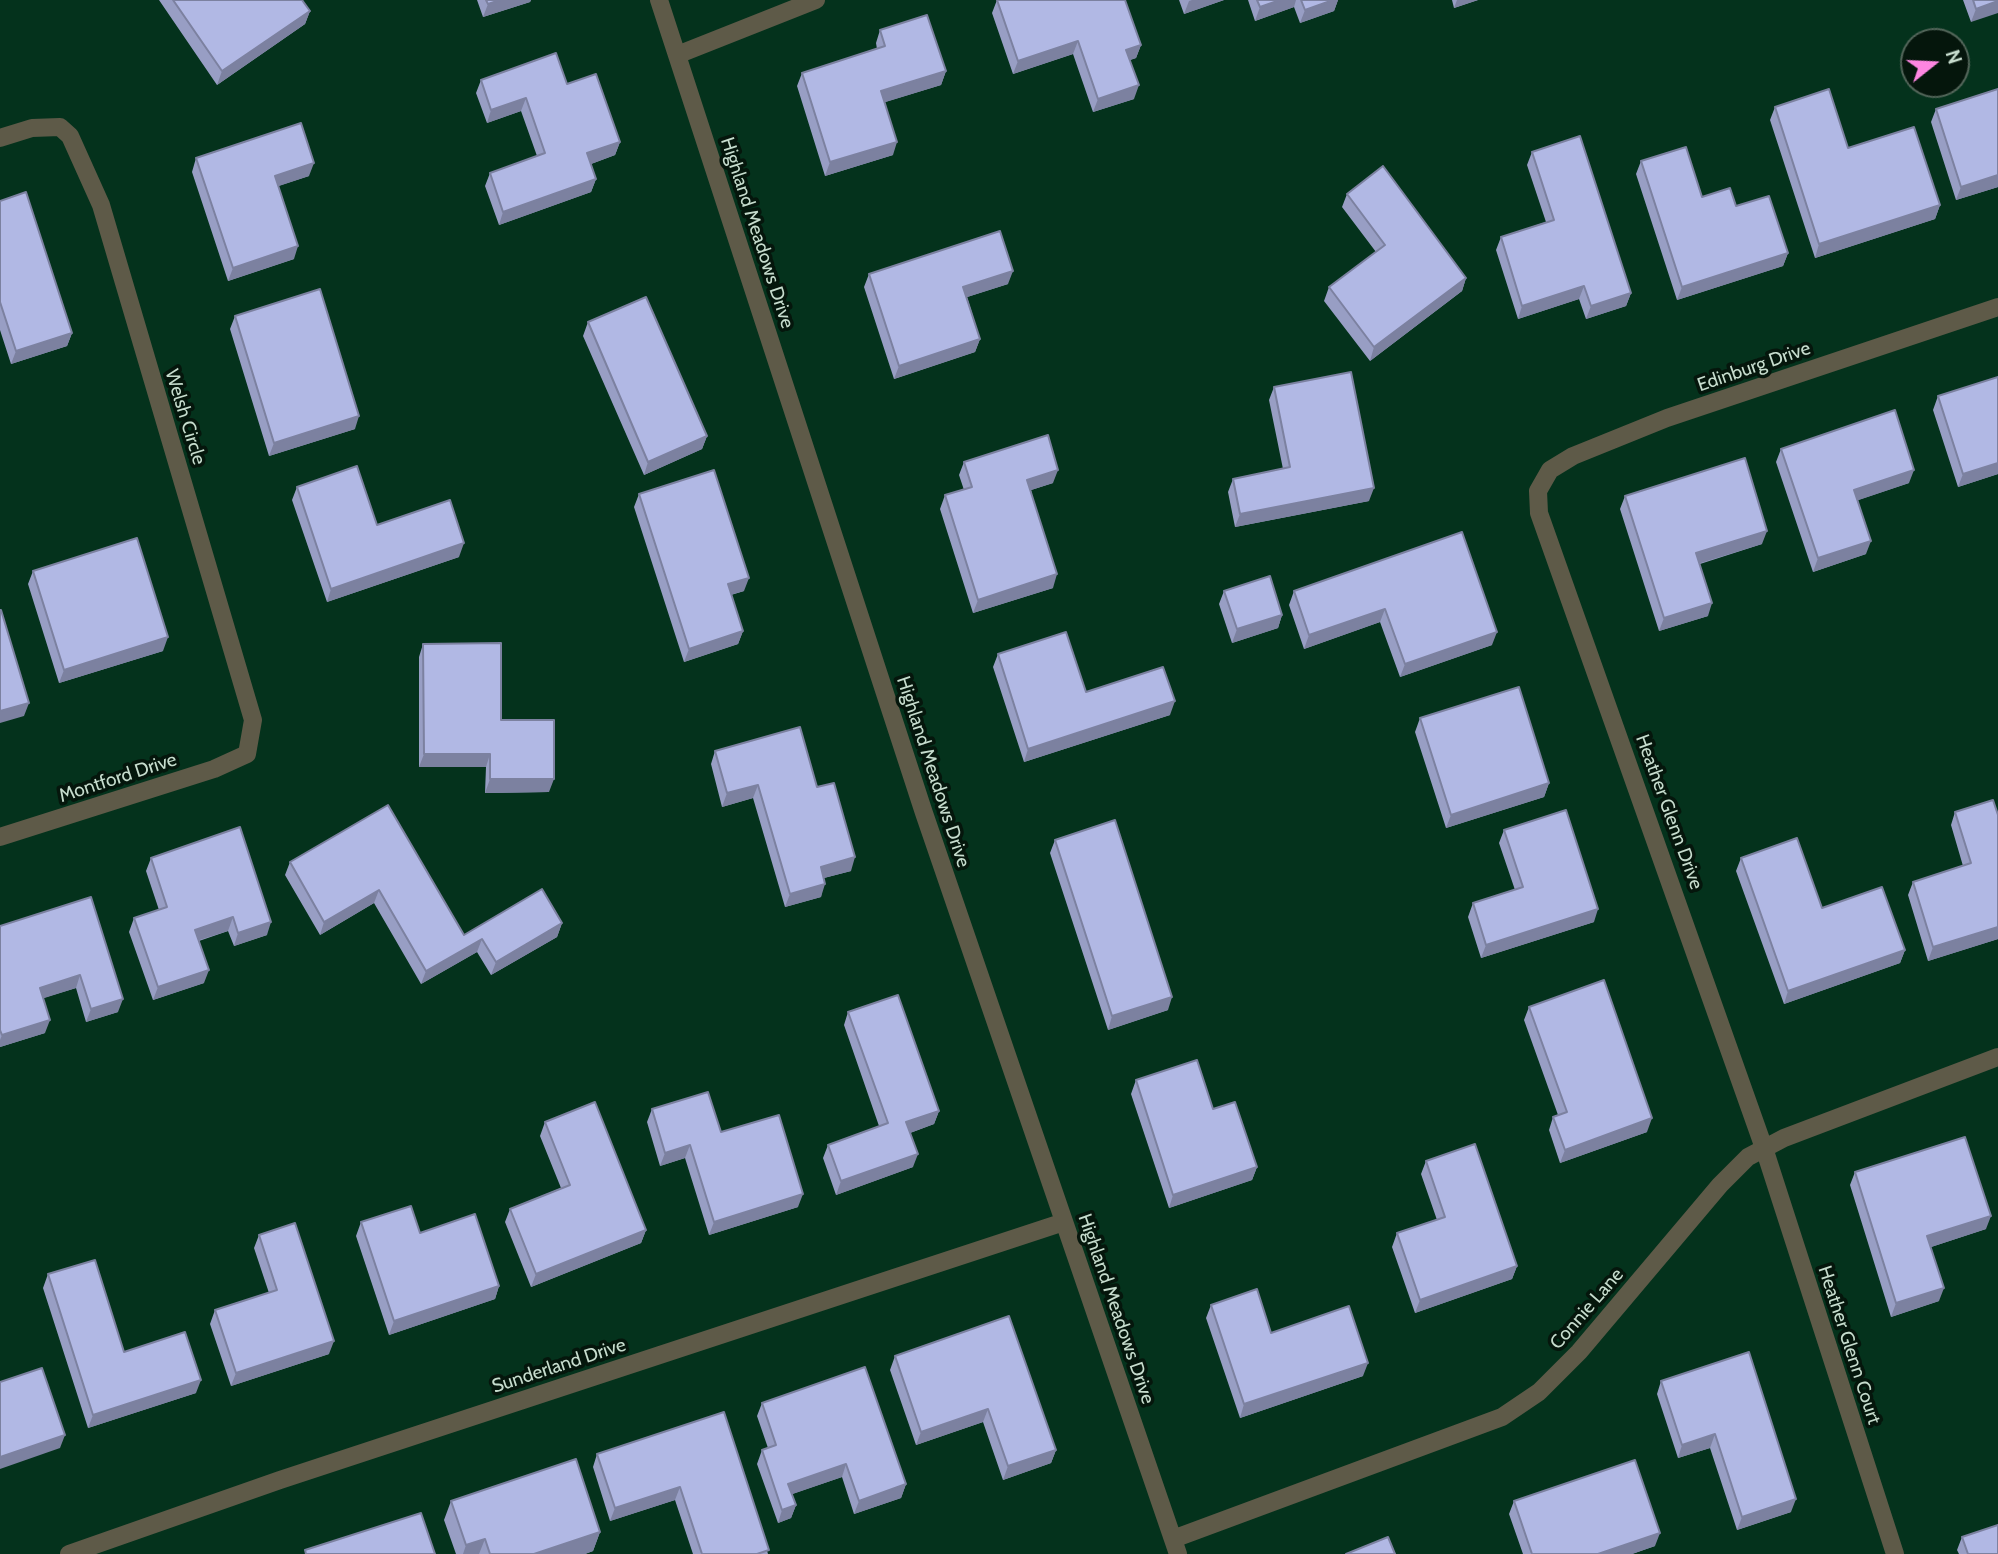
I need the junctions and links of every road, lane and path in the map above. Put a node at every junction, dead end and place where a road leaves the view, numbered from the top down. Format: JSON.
{"nodes":[{"id":1,"x":659,"y":0,"type":"edge"},
{"id":2,"x":816,"y":0,"type":"edge"},
{"id":3,"x":677,"y":55,"type":"junction"},
{"id":4,"x":0,"y":138,"type":"edge"},
{"id":5,"x":1998,"y":307,"type":"edge"},
{"id":6,"x":1538,"y":491,"type":"joint"},
{"id":7,"x":247,"y":754,"type":"joint"},
{"id":8,"x":0,"y":837,"type":"edge"},
{"id":9,"x":1998,"y":1057,"type":"edge"},
{"id":10,"x":1764,"y":1148,"type":"junction"},
{"id":11,"x":1064,"y":1222,"type":"junction"},
{"id":12,"x":1176,"y":1547,"type":"edge"},
{"id":13,"x":69,"y":1554,"type":"edge"},
{"id":14,"x":1895,"y":1554,"type":"edge"}],
"edges":[{"from":1,"to":3,"type":"street","name":"Highland Meadows Drive"},
{"from":2,"to":3,"type":"street"},
{"from":3,"to":11,"type":"street","name":"Highland Meadows Drive"},
{"from":4,"to":7,"type":"street","name":"Welsh Circle"},
{"from":5,"to":6,"type":"street","name":"Edinburg Drive"},
{"from":6,"to":10,"type":"street","name":"Heather Glenn Drive"},
{"from":7,"to":8,"type":"street","name":"Montford Drive"},
{"from":9,"to":10,"type":"street","name":"Connie Lane"},
{"from":10,"to":12,"type":"street","name":"Connie Lane"},
{"from":10,"to":14,"type":"street","name":"Heather Glenn Court"},
{"from":11,"to":12,"type":"street","name":"Highland Meadows Drive"},
{"from":11,"to":13,"type":"street","name":"Sunderland Drive"}]}
